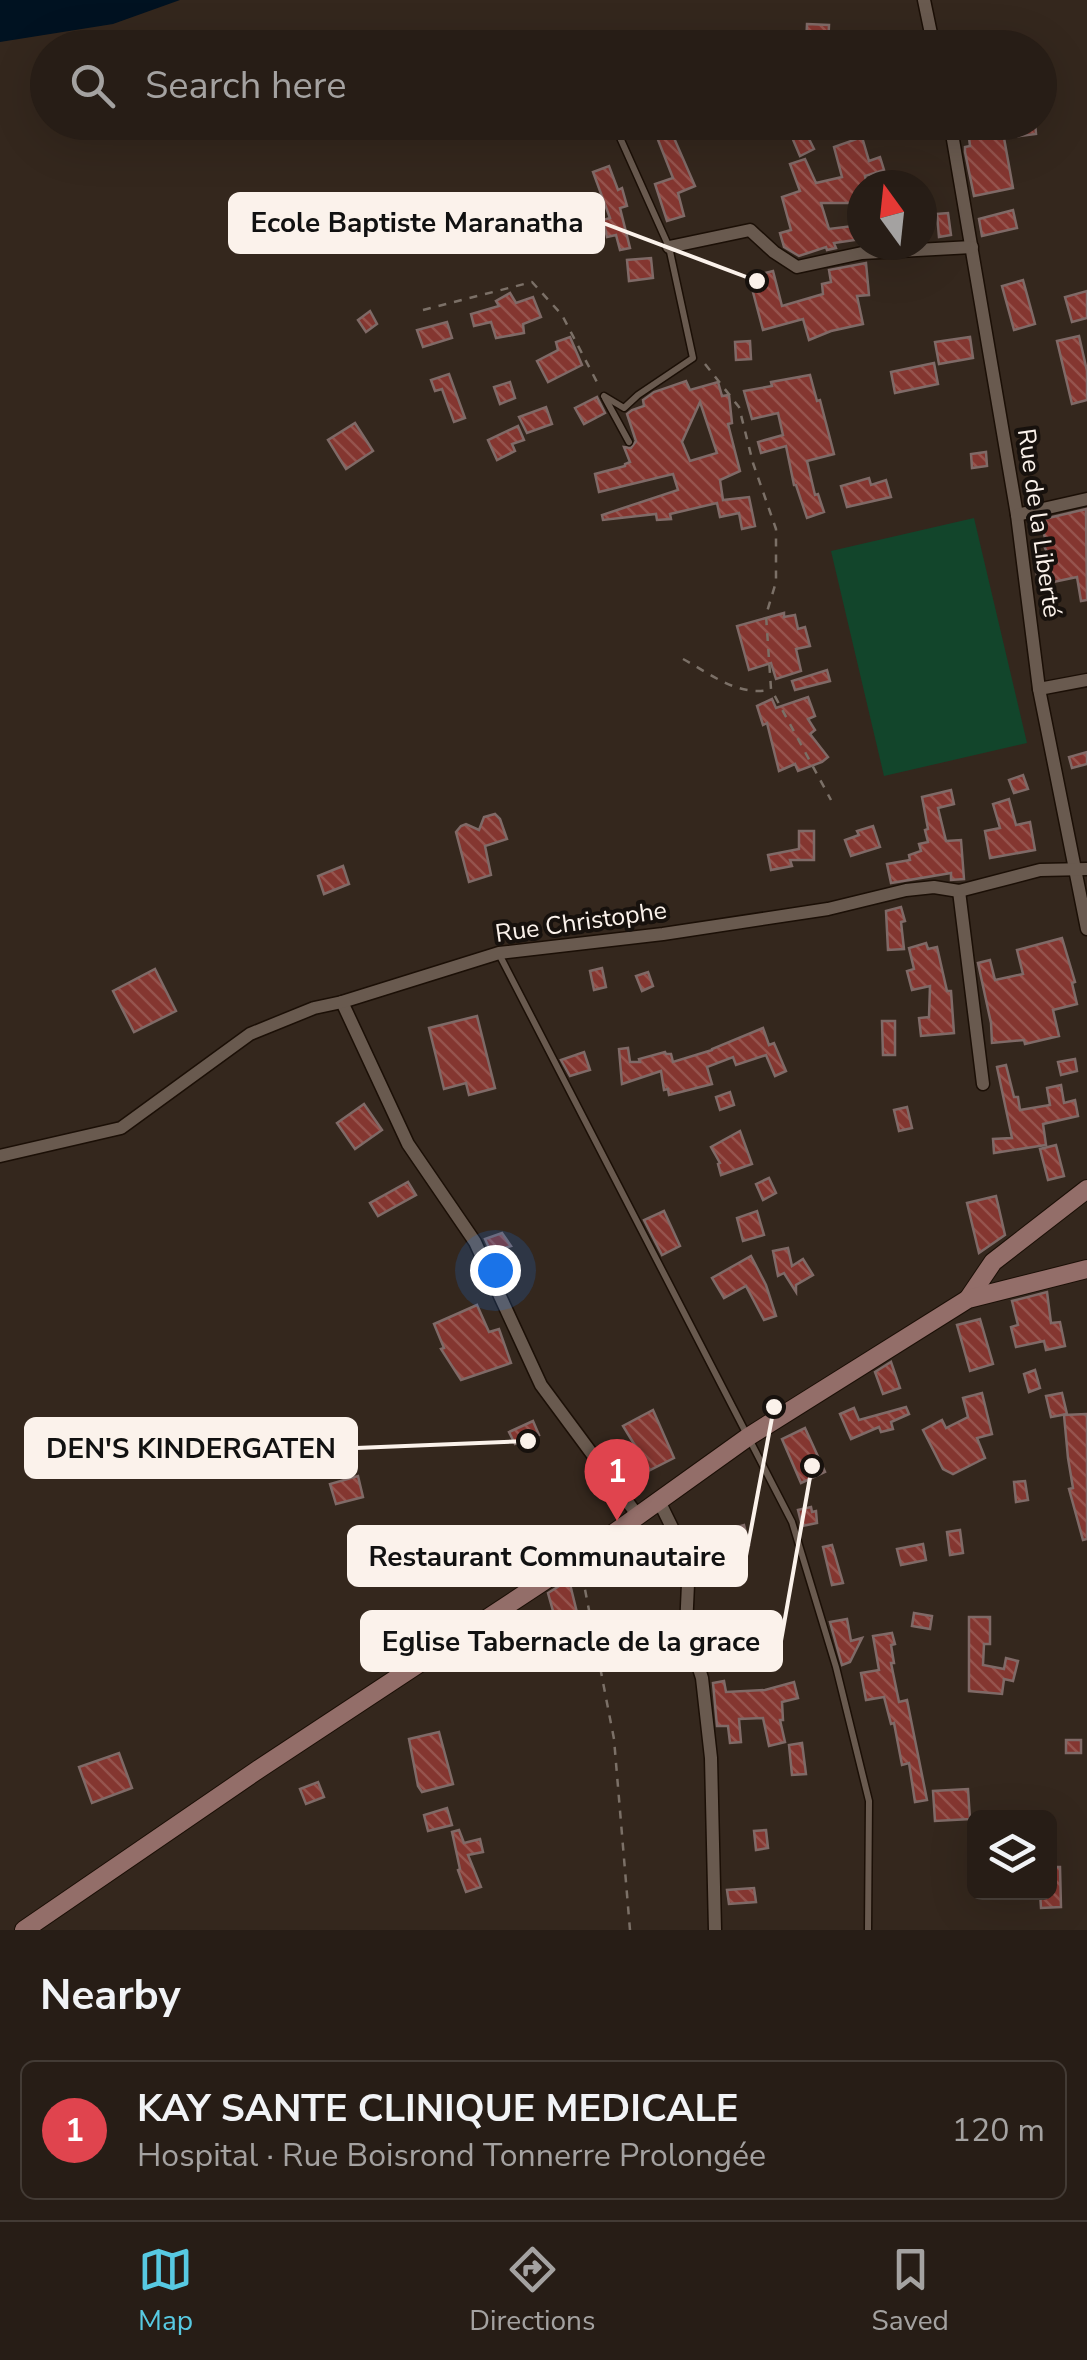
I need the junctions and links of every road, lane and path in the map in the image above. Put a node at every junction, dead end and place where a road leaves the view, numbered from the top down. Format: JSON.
{"nodes":[{"id":1,"x":924,"y":0,"type":"edge"},
{"id":2,"x":930,"y":30,"type":"edge"},
{"id":3,"x":621,"y":140,"type":"edge"},
{"id":4,"x":953,"y":140,"type":"edge"},
{"id":5,"x":670,"y":247,"type":"junction"},
{"id":6,"x":972,"y":247,"type":"junction"},
{"id":7,"x":423,"y":310,"type":"dead end"},
{"id":8,"x":691,"y":347,"type":"junction"},
{"id":9,"x":604,"y":396,"type":"junction"},
{"id":10,"x":628,"y":442,"type":"dead end"},
{"id":11,"x":1087,"y":499,"type":"edge"},
{"id":12,"x":1017,"y":515,"type":"junction"},
{"id":13,"x":683,"y":659,"type":"dead end"},
{"id":14,"x":1087,"y":680,"type":"edge"},
{"id":15,"x":771,"y":689,"type":"junction"},
{"id":16,"x":1039,"y":689,"type":"junction"},
{"id":17,"x":831,"y":800,"type":"dead end"},
{"id":18,"x":1081,"y":869,"type":"edge"},
{"id":19,"x":959,"y":891,"type":"junction"},
{"id":20,"x":1087,"y":929,"type":"edge"},
{"id":21,"x":499,"y":953,"type":"junction"},
{"id":22,"x":342,"y":1002,"type":"junction"},
{"id":23,"x":982,"y":1084,"type":"dead end"},
{"id":24,"x":0,"y":1156,"type":"edge"},
{"id":25,"x":1087,"y":1188,"type":"edge"},
{"id":26,"x":1087,"y":1269,"type":"edge"},
{"id":27,"x":968,"y":1299,"type":"junction"},
{"id":28,"x":748,"y":1437,"type":"junction"},
{"id":29,"x":659,"y":1501,"type":"junction"},
{"id":30,"x":638,"y":1516,"type":"junction"},
{"id":31,"x":579,"y":1558,"type":"junction"},
{"id":32,"x":24,"y":1930,"type":"edge"},
{"id":33,"x":630,"y":1930,"type":"edge"},
{"id":34,"x":715,"y":1930,"type":"edge"},
{"id":35,"x":868,"y":1930,"type":"edge"}],
"edges":[{"from":1,"to":2,"type":"street"},
{"from":3,"to":5,"type":"lane"},
{"from":4,"to":6,"type":"street","name":"Rue de la Liberté"},
{"from":5,"to":6,"type":"street"},
{"from":5,"to":8,"type":"lane"},
{"from":6,"to":12,"type":"street","name":"Rue de la Liberté"},
{"from":7,"to":9,"type":"path"},
{"from":8,"to":9,"type":"lane"},
{"from":8,"to":15,"type":"path"},
{"from":9,"to":10,"type":"lane"},
{"from":11,"to":12,"type":"street"},
{"from":12,"to":16,"type":"street","name":"Rue de la Liberté"},
{"from":13,"to":15,"type":"path"},
{"from":14,"to":16,"type":"street"},
{"from":15,"to":17,"type":"path"},
{"from":16,"to":18,"type":"street","name":"Rue de la Liberté"},
{"from":18,"to":19,"type":"street","name":"Rue Christophe"},
{"from":18,"to":20,"type":"street","name":"Rue de la Liberté"},
{"from":19,"to":21,"type":"street","name":"Rue Christophe"},
{"from":19,"to":23,"type":"street"},
{"from":21,"to":22,"type":"street","name":"Rue Christophe"},
{"from":21,"to":28,"type":"lane"},
{"from":22,"to":24,"type":"street","name":"Rue Christophe"},
{"from":22,"to":30,"type":"street"},
{"from":25,"to":27,"type":"street"},
{"from":26,"to":27,"type":"street"},
{"from":27,"to":28,"type":"street"},
{"from":28,"to":29,"type":"street"},
{"from":28,"to":35,"type":"lane"},
{"from":29,"to":30,"type":"street"},
{"from":29,"to":34,"type":"street"},
{"from":30,"to":31,"type":"street"},
{"from":31,"to":32,"type":"street"},
{"from":31,"to":33,"type":"path"}]}
